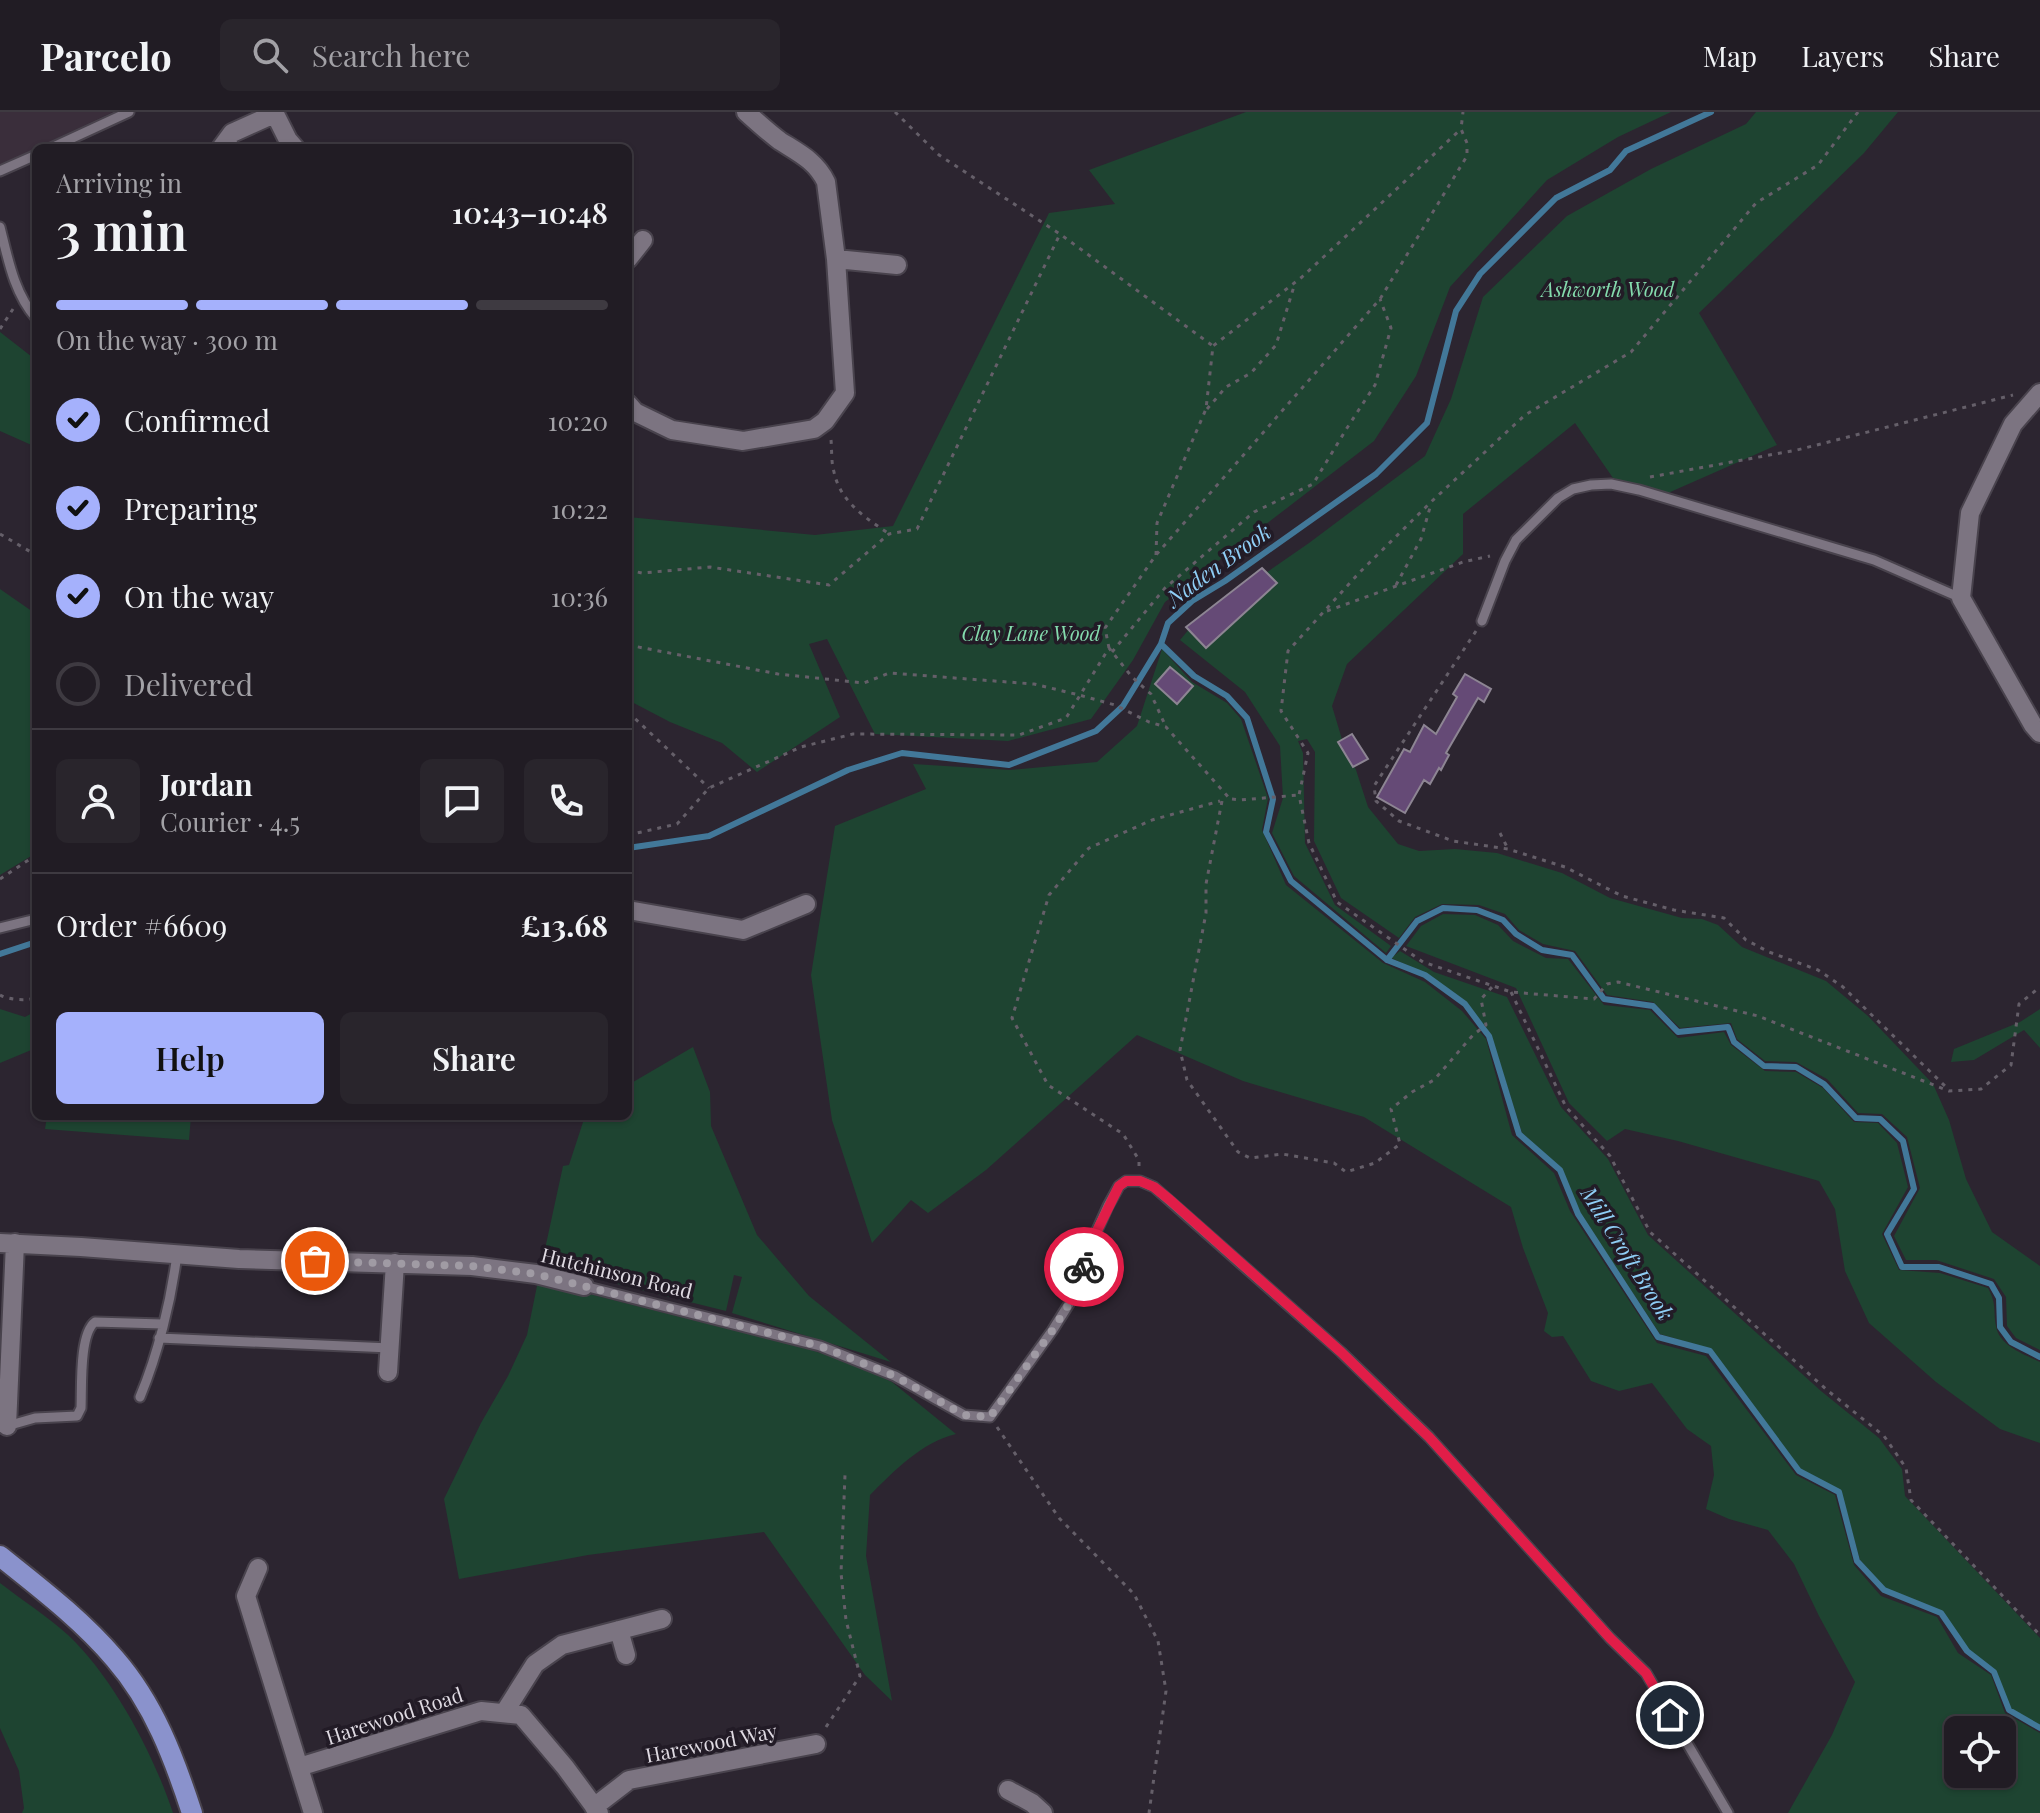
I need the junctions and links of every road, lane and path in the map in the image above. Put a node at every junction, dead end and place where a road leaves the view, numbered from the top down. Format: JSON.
{"nodes":[{"id":1,"x":129,"y":112,"type":"edge"},
{"id":2,"x":746,"y":112,"type":"edge"},
{"id":3,"x":895,"y":112,"type":"edge"},
{"id":4,"x":1463,"y":112,"type":"edge"},
{"id":5,"x":1858,"y":112,"type":"edge"},
{"id":6,"x":274,"y":113,"type":"edge"},
{"id":7,"x":1461,"y":129,"type":"junction"},
{"id":8,"x":60,"y":144,"type":"edge"},
{"id":9,"x":224,"y":144,"type":"edge"},
{"id":10,"x":292,"y":144,"type":"edge"},
{"id":11,"x":32,"y":157,"type":"edge"},
{"id":12,"x":0,"y":171,"type":"edge"},
{"id":13,"x":0,"y":227,"type":"edge"},
{"id":14,"x":1060,"y":234,"type":"junction"},
{"id":15,"x":643,"y":240,"type":"dead end"},
{"id":16,"x":632,"y":254,"type":"edge"},
{"id":17,"x":836,"y":259,"type":"junction"},
{"id":18,"x":897,"y":265,"type":"dead end"},
{"id":19,"x":1295,"y":283,"type":"junction"},
{"id":20,"x":21,"y":296,"type":"junction"},
{"id":21,"x":1380,"y":299,"type":"junction"},
{"id":22,"x":32,"y":312,"type":"edge"},
{"id":23,"x":0,"y":329,"type":"edge"},
{"id":24,"x":1213,"y":346,"type":"junction"},
{"id":25,"x":2032,"y":393,"type":"edge"},
{"id":26,"x":632,"y":409,"type":"edge"},
{"id":27,"x":1206,"y":409,"type":"junction"},
{"id":28,"x":825,"y":421,"type":"junction"},
{"id":29,"x":1642,"y":478,"type":"dead end"},
{"id":30,"x":1432,"y":501,"type":"junction"},
{"id":31,"x":0,"y":534,"type":"edge"},
{"id":32,"x":889,"y":534,"type":"junction"},
{"id":33,"x":1510,"y":552,"type":"junction"},
{"id":34,"x":32,"y":553,"type":"edge"},
{"id":35,"x":1156,"y":555,"type":"junction"},
{"id":36,"x":632,"y":571,"type":"edge"},
{"id":37,"x":1396,"y":586,"type":"junction"},
{"id":38,"x":1961,"y":598,"type":"junction"},
{"id":39,"x":1324,"y":612,"type":"junction"},
{"id":40,"x":1482,"y":621,"type":"joint"},
{"id":41,"x":632,"y":646,"type":"edge"},
{"id":42,"x":1110,"y":650,"type":"junction"},
{"id":43,"x":1079,"y":695,"type":"junction"},
{"id":44,"x":632,"y":716,"type":"edge"},
{"id":45,"x":1166,"y":727,"type":"junction"},
{"id":46,"x":2040,"y":733,"type":"edge"},
{"id":47,"x":709,"y":788,"type":"junction"},
{"id":48,"x":1299,"y":795,"type":"junction"},
{"id":49,"x":1230,"y":799,"type":"junction"},
{"id":50,"x":1222,"y":801,"type":"junction"},
{"id":51,"x":1500,"y":833,"type":"dead end"},
{"id":52,"x":632,"y":834,"type":"edge"},
{"id":53,"x":1508,"y":849,"type":"junction"},
{"id":54,"x":32,"y":858,"type":"edge"},
{"id":55,"x":0,"y":879,"type":"edge"},
{"id":56,"x":806,"y":904,"type":"dead end"},
{"id":57,"x":632,"y":911,"type":"edge"},
{"id":58,"x":32,"y":920,"type":"edge"},
{"id":59,"x":0,"y":928,"type":"edge"},
{"id":60,"x":1493,"y":986,"type":"junction"},
{"id":61,"x":2040,"y":987,"type":"edge"},
{"id":62,"x":1511,"y":992,"type":"junction"},
{"id":63,"x":0,"y":995,"type":"edge"},
{"id":64,"x":32,"y":999,"type":"edge"},
{"id":65,"x":1949,"y":1091,"type":"junction"},
{"id":66,"x":1140,"y":1181,"type":"junction"},
{"id":67,"x":8,"y":1243,"type":"edge"},
{"id":68,"x":177,"y":1254,"type":"junction"},
{"id":69,"x":395,"y":1263,"type":"junction"},
{"id":70,"x":584,"y":1286,"type":"joint"},
{"id":71,"x":162,"y":1324,"type":"junction"},
{"id":72,"x":159,"y":1338,"type":"junction"},
{"id":73,"x":390,"y":1348,"type":"junction"},
{"id":74,"x":388,"y":1372,"type":"dead end"},
{"id":75,"x":140,"y":1397,"type":"dead end"},
{"id":76,"x":990,"y":1417,"type":"junction"},
{"id":77,"x":7,"y":1426,"type":"joint"},
{"id":78,"x":845,"y":1475,"type":"dead end"},
{"id":79,"x":0,"y":1556,"type":"edge"},
{"id":80,"x":258,"y":1568,"type":"dead end"},
{"id":81,"x":662,"y":1619,"type":"dead end"},
{"id":82,"x":619,"y":1630,"type":"junction"},
{"id":83,"x":2040,"y":1635,"type":"edge"},
{"id":84,"x":626,"y":1655,"type":"dead end"},
{"id":85,"x":504,"y":1713,"type":"junction"},
{"id":86,"x":816,"y":1744,"type":"joint"},
{"id":87,"x":299,"y":1767,"type":"junction"},
{"id":88,"x":1008,"y":1790,"type":"dead end"},
{"id":89,"x":596,"y":1810,"type":"edge"},
{"id":90,"x":1041,"y":1812,"type":"edge"},
{"id":91,"x":192,"y":1813,"type":"edge"},
{"id":92,"x":313,"y":1813,"type":"edge"},
{"id":93,"x":1149,"y":1813,"type":"edge"},
{"id":94,"x":1728,"y":1813,"type":"edge"}],
"edges":[{"from":1,"to":8,"type":"lane"},
{"from":2,"to":17,"type":"street"},
{"from":3,"to":14,"type":"path"},
{"from":4,"to":7,"type":"path"},
{"from":5,"to":30,"type":"path"},
{"from":6,"to":9,"type":"street"},
{"from":6,"to":10,"type":"street"},
{"from":7,"to":19,"type":"path"},
{"from":7,"to":21,"type":"path"},
{"from":11,"to":12,"type":"lane"},
{"from":13,"to":20,"type":"lane"},
{"from":14,"to":24,"type":"path"},
{"from":14,"to":32,"type":"path"},
{"from":15,"to":16,"type":"street"},
{"from":17,"to":18,"type":"street"},
{"from":17,"to":28,"type":"street"},
{"from":19,"to":24,"type":"path"},
{"from":19,"to":27,"type":"path"},
{"from":20,"to":22,"type":"lane"},
{"from":20,"to":23,"type":"path"},
{"from":21,"to":35,"type":"path"},
{"from":21,"to":42,"type":"path"},
{"from":24,"to":27,"type":"path"},
{"from":25,"to":29,"type":"path"},
{"from":25,"to":38,"type":"street"},
{"from":26,"to":28,"type":"street"},
{"from":27,"to":35,"type":"path"},
{"from":28,"to":32,"type":"path"},
{"from":30,"to":37,"type":"path"},
{"from":30,"to":39,"type":"path"},
{"from":31,"to":34,"type":"path"},
{"from":32,"to":36,"type":"path"},
{"from":33,"to":37,"type":"path"},
{"from":33,"to":38,"type":"lane"},
{"from":33,"to":40,"type":"lane"},
{"from":35,"to":42,"type":"path"},
{"from":37,"to":39,"type":"path"},
{"from":38,"to":46,"type":"street"},
{"from":39,"to":48,"type":"path"},
{"from":40,"to":53,"type":"path"},
{"from":41,"to":43,"type":"path"},
{"from":42,"to":43,"type":"path"},
{"from":42,"to":45,"type":"path"},
{"from":43,"to":45,"type":"path"},
{"from":43,"to":47,"type":"path"},
{"from":44,"to":47,"type":"path"},
{"from":45,"to":49,"type":"path"},
{"from":47,"to":52,"type":"path"},
{"from":48,"to":49,"type":"path"},
{"from":48,"to":60,"type":"path"},
{"from":49,"to":50,"type":"path"},
{"from":50,"to":60,"type":"path"},
{"from":50,"to":66,"type":"path"},
{"from":51,"to":53,"type":"path"},
{"from":53,"to":65,"type":"path"},
{"from":54,"to":55,"type":"path"},
{"from":56,"to":57,"type":"street"},
{"from":58,"to":59,"type":"lane"},
{"from":60,"to":62,"type":"path"},
{"from":61,"to":65,"type":"path"},
{"from":62,"to":65,"type":"path"},
{"from":62,"to":83,"type":"path"},
{"from":63,"to":64,"type":"path"},
{"from":66,"to":76,"type":"lane"},
{"from":66,"to":94,"type":"lane"},
{"from":67,"to":68,"type":"street","name":"Hutchinson Road"},
{"from":67,"to":77,"type":"street"},
{"from":68,"to":69,"type":"street","name":"Hutchinson Road"},
{"from":68,"to":71,"type":"lane"},
{"from":69,"to":70,"type":"street","name":"Hutchinson Road"},
{"from":69,"to":73,"type":"street"},
{"from":70,"to":76,"type":"lane","name":"Hutchinson Road"},
{"from":71,"to":72,"type":"lane"},
{"from":71,"to":77,"type":"lane"},
{"from":72,"to":73,"type":"lane"},
{"from":72,"to":75,"type":"lane"},
{"from":73,"to":74,"type":"street"},
{"from":76,"to":93,"type":"path"},
{"from":78,"to":86,"type":"path"},
{"from":79,"to":91,"type":"main road"},
{"from":80,"to":87,"type":"street"},
{"from":81,"to":82,"type":"street"},
{"from":82,"to":84,"type":"street"},
{"from":82,"to":85,"type":"street"},
{"from":85,"to":87,"type":"street","name":"Harewood Road"},
{"from":85,"to":89,"type":"street"},
{"from":86,"to":89,"type":"street","name":"Harewood Way"},
{"from":87,"to":92,"type":"street"},
{"from":88,"to":90,"type":"street"}]}
